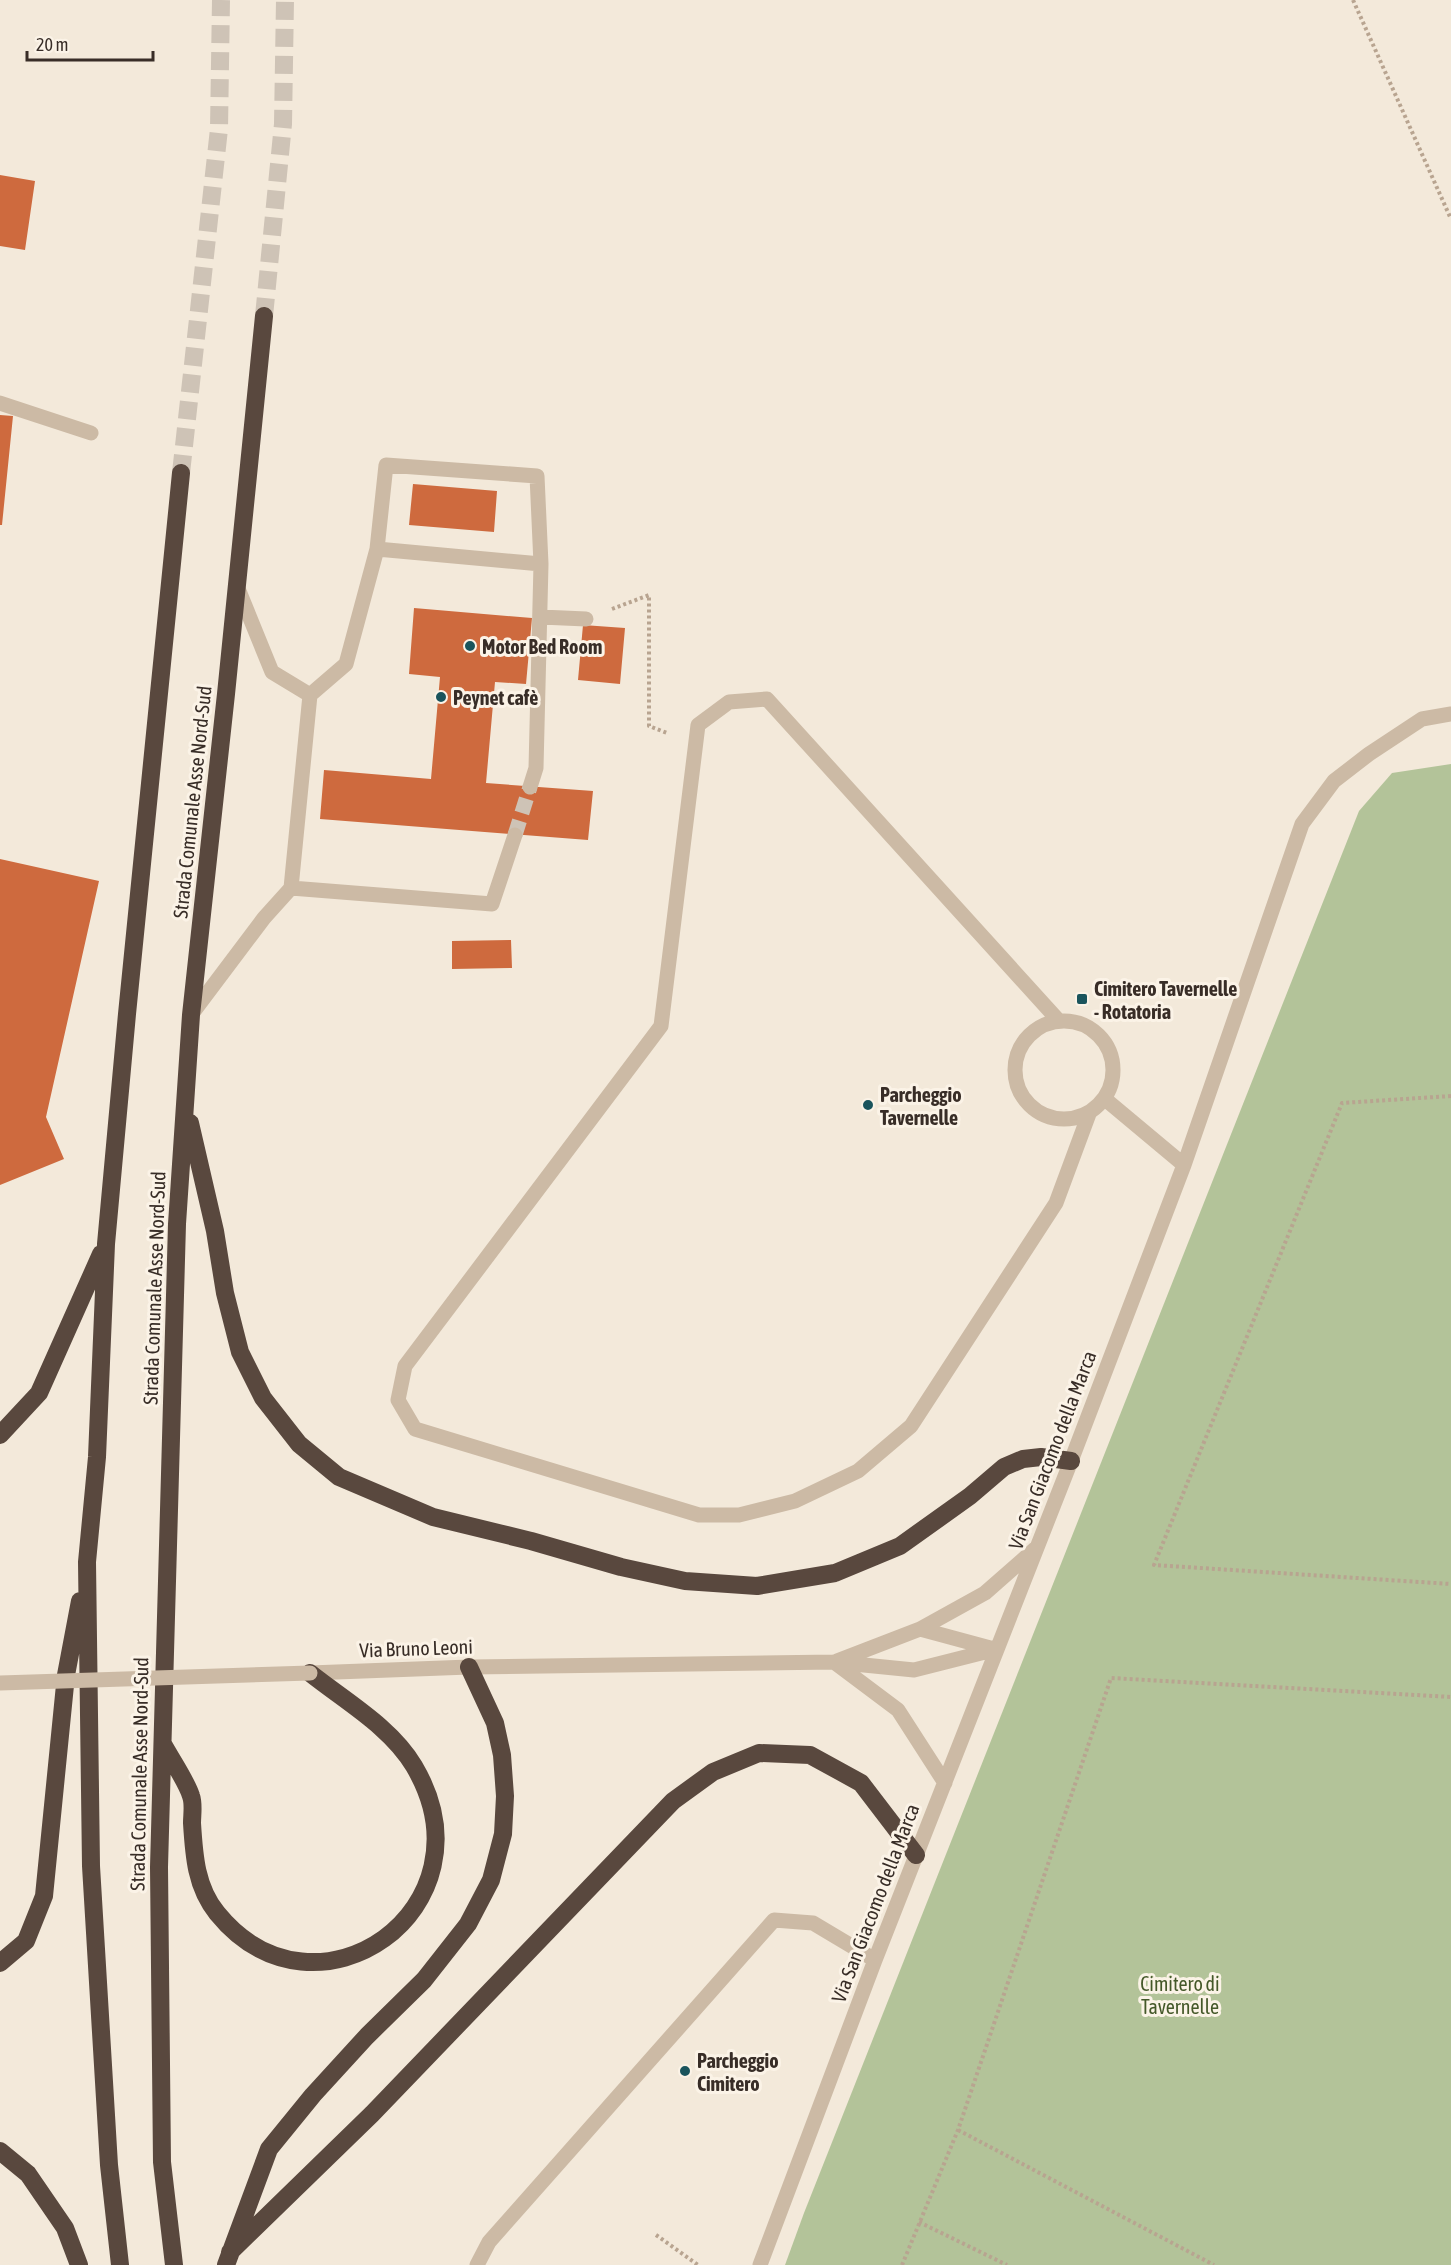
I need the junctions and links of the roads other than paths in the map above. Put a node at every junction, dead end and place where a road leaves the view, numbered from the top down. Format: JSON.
{"nodes":[{"id":1,"x":264,"y":316,"type":"tunnel mouth"},
{"id":2,"x":0,"y":403,"type":"edge"},
{"id":3,"x":91,"y":433,"type":"dead end"},
{"id":4,"x":181,"y":473,"type":"tunnel mouth"},
{"id":5,"x":377,"y":549,"type":"junction"},
{"id":6,"x":541,"y":564,"type":"junction"},
{"id":7,"x":236,"y":586,"type":"junction"},
{"id":8,"x":541,"y":617,"type":"junction"},
{"id":9,"x":586,"y":618,"type":"road end"},
{"id":10,"x":310,"y":695,"type":"junction"},
{"id":11,"x":1451,"y":714,"type":"edge"},
{"id":12,"x":530,"y":787,"type":"tunnel mouth"},
{"id":13,"x":515,"y":835,"type":"tunnel mouth"},
{"id":14,"x":291,"y":888,"type":"junction"},
{"id":15,"x":191,"y":1015,"type":"junction"},
{"id":16,"x":1059,"y":1021,"type":"junction"},
{"id":17,"x":1105,"y":1099,"type":"junction"},
{"id":18,"x":185,"y":1104,"type":"junction"},
{"id":19,"x":1089,"y":1114,"type":"junction"},
{"id":20,"x":1184,"y":1165,"type":"junction"},
{"id":21,"x":106,"y":1244,"type":"junction"},
{"id":22,"x":0,"y":1436,"type":"edge"},
{"id":23,"x":1071,"y":1461,"type":"junction"},
{"id":24,"x":1037,"y":1547,"type":"junction"},
{"id":25,"x":87,"y":1562,"type":"junction"},
{"id":26,"x":920,"y":1629,"type":"junction"},
{"id":27,"x":997,"y":1649,"type":"junction"},
{"id":28,"x":834,"y":1662,"type":"junction"},
{"id":29,"x":469,"y":1666,"type":"junction"},
{"id":30,"x":310,"y":1673,"type":"junction"},
{"id":31,"x":0,"y":1683,"type":"edge"},
{"id":32,"x":162,"y":1742,"type":"junction"},
{"id":33,"x":945,"y":1783,"type":"junction"},
{"id":34,"x":916,"y":1855,"type":"junction"},
{"id":35,"x":875,"y":1960,"type":"junction"},
{"id":36,"x":0,"y":1962,"type":"edge"},
{"id":37,"x":0,"y":2151,"type":"edge"},
{"id":38,"x":228,"y":2258,"type":"edge"},
{"id":39,"x":79,"y":2265,"type":"edge"},
{"id":40,"x":120,"y":2265,"type":"edge"},
{"id":41,"x":174,"y":2265,"type":"edge"},
{"id":42,"x":477,"y":2265,"type":"edge"},
{"id":43,"x":760,"y":2265,"type":"edge"}],
"edges":[{"from":1,"to":7,"type":"highway","name":"Strada Comunale Asse Nord-Sud"},
{"from":2,"to":3,"type":"street"},
{"from":4,"to":21,"type":"highway"},
{"from":5,"to":6,"type":"street"},
{"from":5,"to":6,"type":"street"},
{"from":5,"to":10,"type":"street"},
{"from":6,"to":8,"type":"street"},
{"from":7,"to":10,"type":"street"},
{"from":7,"to":15,"type":"highway","name":"Strada Comunale Asse Nord-Sud"},
{"from":8,"to":9,"type":"street"},
{"from":8,"to":12,"type":"street"},
{"from":10,"to":14,"type":"street"},
{"from":11,"to":20,"type":"street","name":"Via San Giacomo della Marca"},
{"from":13,"to":14,"type":"street"},
{"from":14,"to":15,"type":"street"},
{"from":15,"to":18,"type":"highway","name":"Strada Comunale Asse Nord-Sud"},
{"from":16,"to":17,"type":"street"},
{"from":16,"to":19,"type":"street"},
{"from":16,"to":19,"type":"street"},
{"from":17,"to":19,"type":"street"},
{"from":17,"to":20,"type":"street"},
{"from":18,"to":23,"type":"highway"},
{"from":18,"to":32,"type":"highway","name":"Strada Comunale Asse Nord-Sud"},
{"from":20,"to":23,"type":"street","name":"Via San Giacomo della Marca"},
{"from":21,"to":22,"type":"highway"},
{"from":21,"to":25,"type":"highway"},
{"from":23,"to":24,"type":"street","name":"Via San Giacomo della Marca"},
{"from":24,"to":26,"type":"street","name":"Via Bruno Leoni"},
{"from":24,"to":27,"type":"street","name":"Via San Giacomo della Marca"},
{"from":25,"to":36,"type":"highway"},
{"from":25,"to":40,"type":"highway"},
{"from":26,"to":27,"type":"street"},
{"from":26,"to":28,"type":"street","name":"Via Bruno Leoni"},
{"from":27,"to":28,"type":"street","name":"Via Bruno Leoni"},
{"from":27,"to":33,"type":"street","name":"Via San Giacomo della Marca"},
{"from":28,"to":29,"type":"street","name":"Via Bruno Leoni"},
{"from":28,"to":33,"type":"street"},
{"from":29,"to":30,"type":"street","name":"Via Bruno Leoni"},
{"from":29,"to":38,"type":"highway"},
{"from":30,"to":31,"type":"street","name":"Via Bruno Leoni","bridge":true},
{"from":30,"to":32,"type":"highway"},
{"from":32,"to":41,"type":"highway","name":"Strada Comunale Asse Nord-Sud"},
{"from":33,"to":34,"type":"street","name":"Via San Giacomo della Marca"},
{"from":34,"to":35,"type":"street","name":"Via San Giacomo della Marca"},
{"from":34,"to":38,"type":"highway"},
{"from":35,"to":42,"type":"street"},
{"from":35,"to":43,"type":"street","name":"Via San Giacomo della Marca"},
{"from":37,"to":39,"type":"highway"}]}
